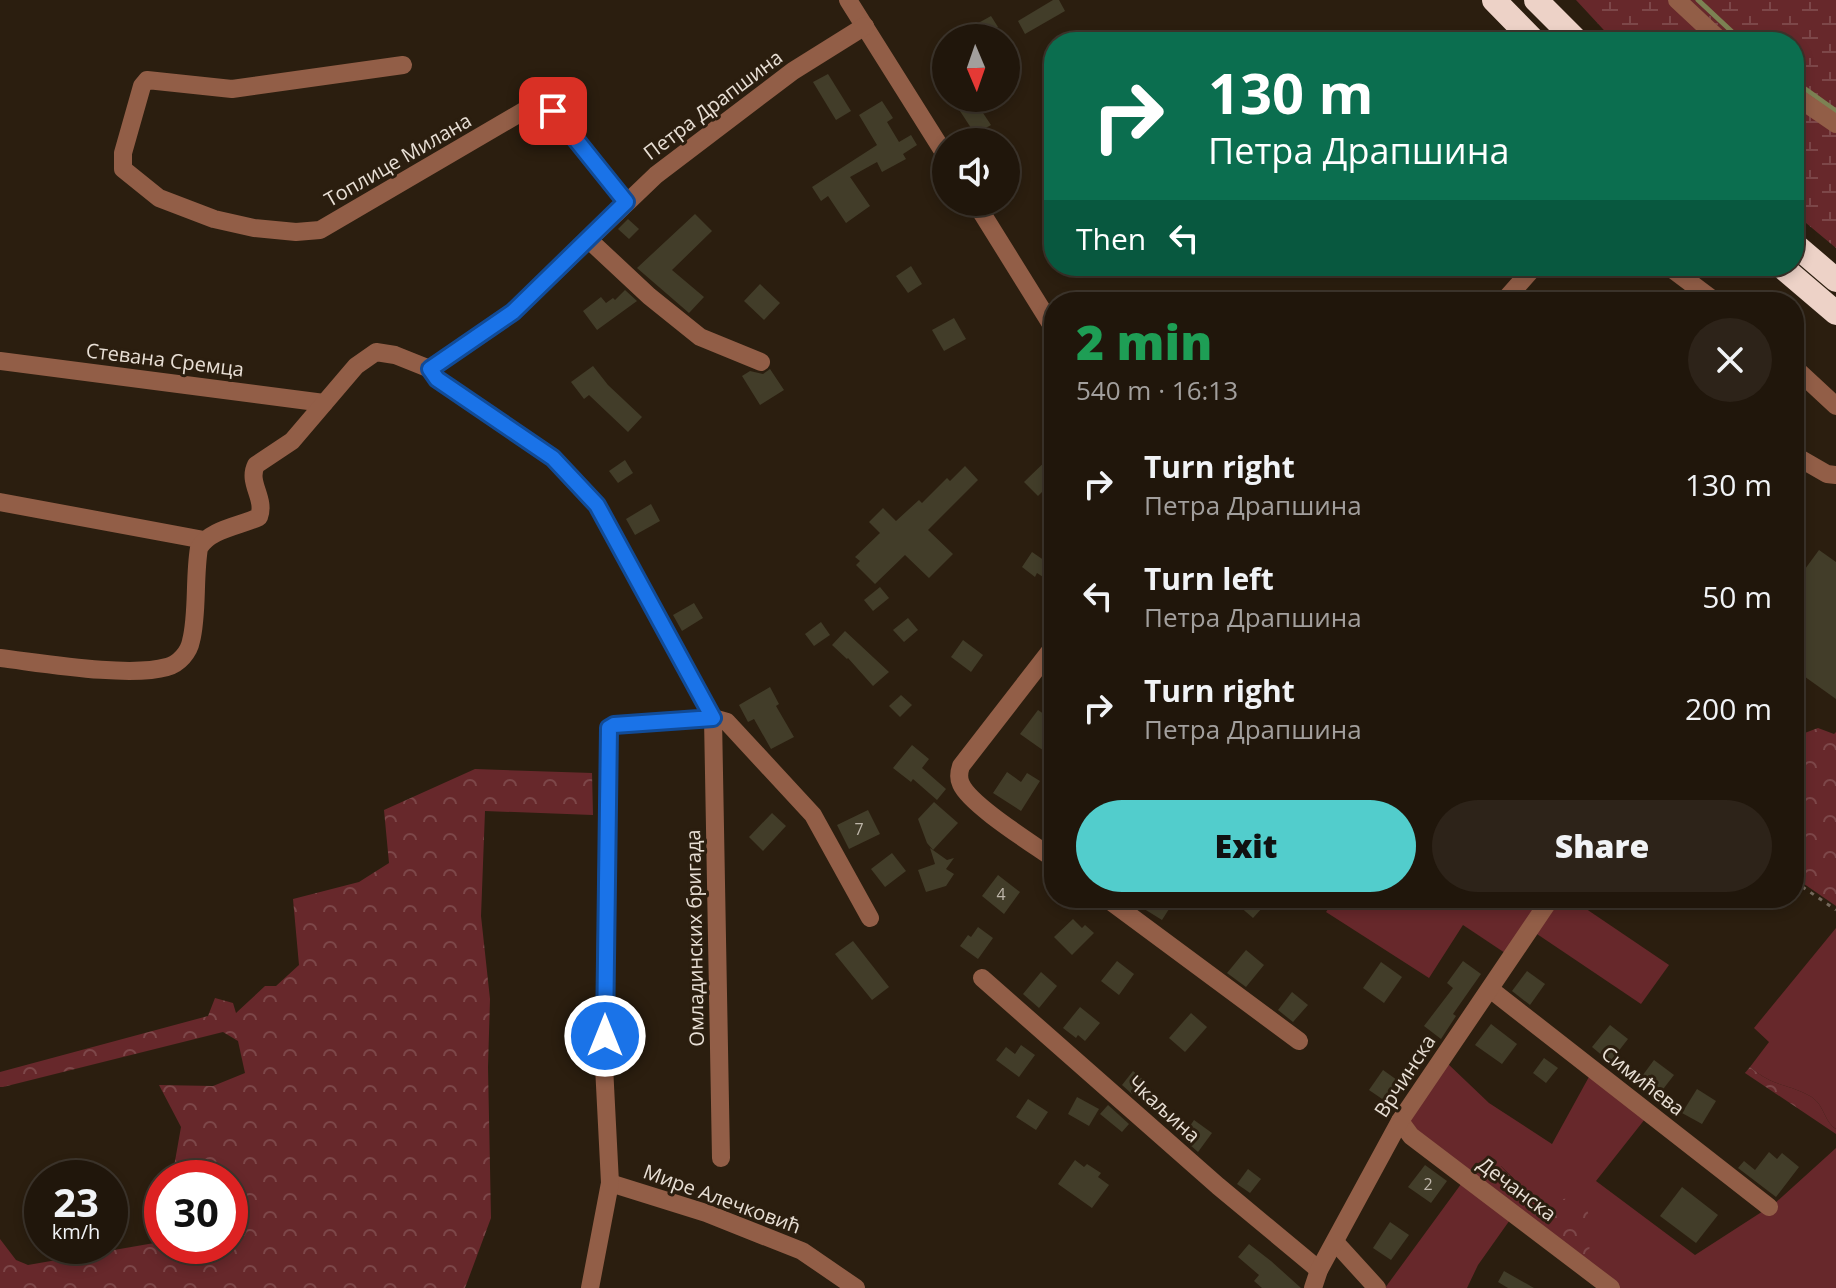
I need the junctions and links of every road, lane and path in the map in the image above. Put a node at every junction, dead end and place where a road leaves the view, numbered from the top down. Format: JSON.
{"nodes":[{"id":1,"x":848,"y":0,"type":"edge"},
{"id":2,"x":1494,"y":0,"type":"edge"},
{"id":3,"x":1536,"y":0,"type":"edge"},
{"id":4,"x":1677,"y":0,"type":"edge"},
{"id":5,"x":865,"y":26,"type":"junction"},
{"id":6,"x":1525,"y":32,"type":"edge"},
{"id":7,"x":1568,"y":32,"type":"edge"},
{"id":8,"x":1711,"y":32,"type":"edge"},
{"id":9,"x":403,"y":65,"type":"dead end"},
{"id":10,"x":1804,"y":102,"type":"edge"},
{"id":11,"x":1836,"y":124,"type":"edge"},
{"id":12,"x":932,"y":134,"type":"edge"},
{"id":13,"x":626,"y":202,"type":"junction"},
{"id":14,"x":984,"y":216,"type":"edge"},
{"id":15,"x":588,"y":239,"type":"junction"},
{"id":16,"x":1804,"y":253,"type":"edge"},
{"id":17,"x":1526,"y":276,"type":"edge"},
{"id":18,"x":1681,"y":276,"type":"edge"},
{"id":19,"x":1793,"y":276,"type":"edge"},
{"id":20,"x":1836,"y":280,"type":"edge"},
{"id":21,"x":1512,"y":292,"type":"edge"},
{"id":22,"x":1703,"y":292,"type":"edge"},
{"id":23,"x":1044,"y":313,"type":"edge"},
{"id":24,"x":1836,"y":313,"type":"edge"},
{"id":25,"x":0,"y":361,"type":"edge"},
{"id":26,"x":761,"y":362,"type":"dead end"},
{"id":27,"x":430,"y":369,"type":"junction"},
{"id":28,"x":1804,"y":376,"type":"edge"},
{"id":29,"x":324,"y":403,"type":"junction"},
{"id":30,"x":1836,"y":406,"type":"edge"},
{"id":31,"x":1804,"y":461,"type":"edge"},
{"id":32,"x":1836,"y":475,"type":"edge"},
{"id":33,"x":0,"y":502,"type":"edge"},
{"id":34,"x":204,"y":540,"type":"junction"},
{"id":35,"x":0,"y":658,"type":"edge"},
{"id":36,"x":1044,"y":659,"type":"edge"},
{"id":37,"x":713,"y":718,"type":"junction"},
{"id":38,"x":1044,"y":851,"type":"edge"},
{"id":39,"x":1804,"y":888,"type":"edge"},
{"id":40,"x":1119,"y":908,"type":"edge"},
{"id":41,"x":1544,"y":908,"type":"edge"},
{"id":42,"x":1836,"y":910,"type":"edge"},
{"id":43,"x":870,"y":918,"type":"dead end"},
{"id":44,"x":982,"y":978,"type":"dead end"},
{"id":45,"x":1490,"y":989,"type":"junction"},
{"id":46,"x":1299,"y":1041,"type":"dead end"},
{"id":47,"x":1400,"y":1121,"type":"junction"},
{"id":48,"x":721,"y":1158,"type":"dead end"},
{"id":49,"x":610,"y":1183,"type":"junction"},
{"id":50,"x":1769,"y":1207,"type":"dead end"},
{"id":51,"x":1336,"y":1243,"type":"junction"},
{"id":52,"x":1316,"y":1279,"type":"edge"},
{"id":53,"x":590,"y":1288,"type":"edge"},
{"id":54,"x":856,"y":1288,"type":"edge"},
{"id":55,"x":1377,"y":1288,"type":"edge"},
{"id":56,"x":1611,"y":1288,"type":"edge"}],
"edges":[{"from":1,"to":5,"type":"street"},
{"from":2,"to":6,"type":"highway"},
{"from":3,"to":7,"type":"highway"},
{"from":4,"to":8,"type":"street"},
{"from":5,"to":12,"type":"street"},
{"from":5,"to":13,"type":"street","name":"Петра Драпшина"},
{"from":9,"to":13,"type":"street","name":"Топлице Милана"},
{"from":10,"to":11,"type":"street"},
{"from":13,"to":15,"type":"street","name":"Петра Драпшина"},
{"from":14,"to":23,"type":"street"},
{"from":15,"to":26,"type":"street"},
{"from":15,"to":27,"type":"street","name":"Петра Драпшина"},
{"from":16,"to":20,"type":"highway"},
{"from":17,"to":21,"type":"street"},
{"from":18,"to":22,"type":"street"},
{"from":19,"to":24,"type":"highway"},
{"from":25,"to":29,"type":"street","name":"Стевана Сремца"},
{"from":27,"to":29,"type":"street"},
{"from":27,"to":37,"type":"street"},
{"from":28,"to":30,"type":"street"},
{"from":29,"to":34,"type":"street"},
{"from":31,"to":32,"type":"street"},
{"from":33,"to":34,"type":"street"},
{"from":34,"to":35,"type":"street"},
{"from":36,"to":38,"type":"street"},
{"from":37,"to":43,"type":"street"},
{"from":37,"to":48,"type":"street","name":"Омладинских бригада"},
{"from":37,"to":49,"type":"street"},
{"from":39,"to":42,"type":"path"},
{"from":40,"to":46,"type":"street"},
{"from":41,"to":45,"type":"street","name":"Врчинска"},
{"from":44,"to":52,"type":"street","name":"Чкаљина"},
{"from":45,"to":47,"type":"street","name":"Врчинска"},
{"from":45,"to":50,"type":"street","name":"Симићева"},
{"from":47,"to":51,"type":"street","name":"Врчинска"},
{"from":47,"to":56,"type":"street","name":"Дечанска"},
{"from":49,"to":53,"type":"street"},
{"from":49,"to":54,"type":"street","name":"Мире Алечковић"},
{"from":51,"to":52,"type":"street","name":"Врчинска"},
{"from":51,"to":55,"type":"street"}]}
